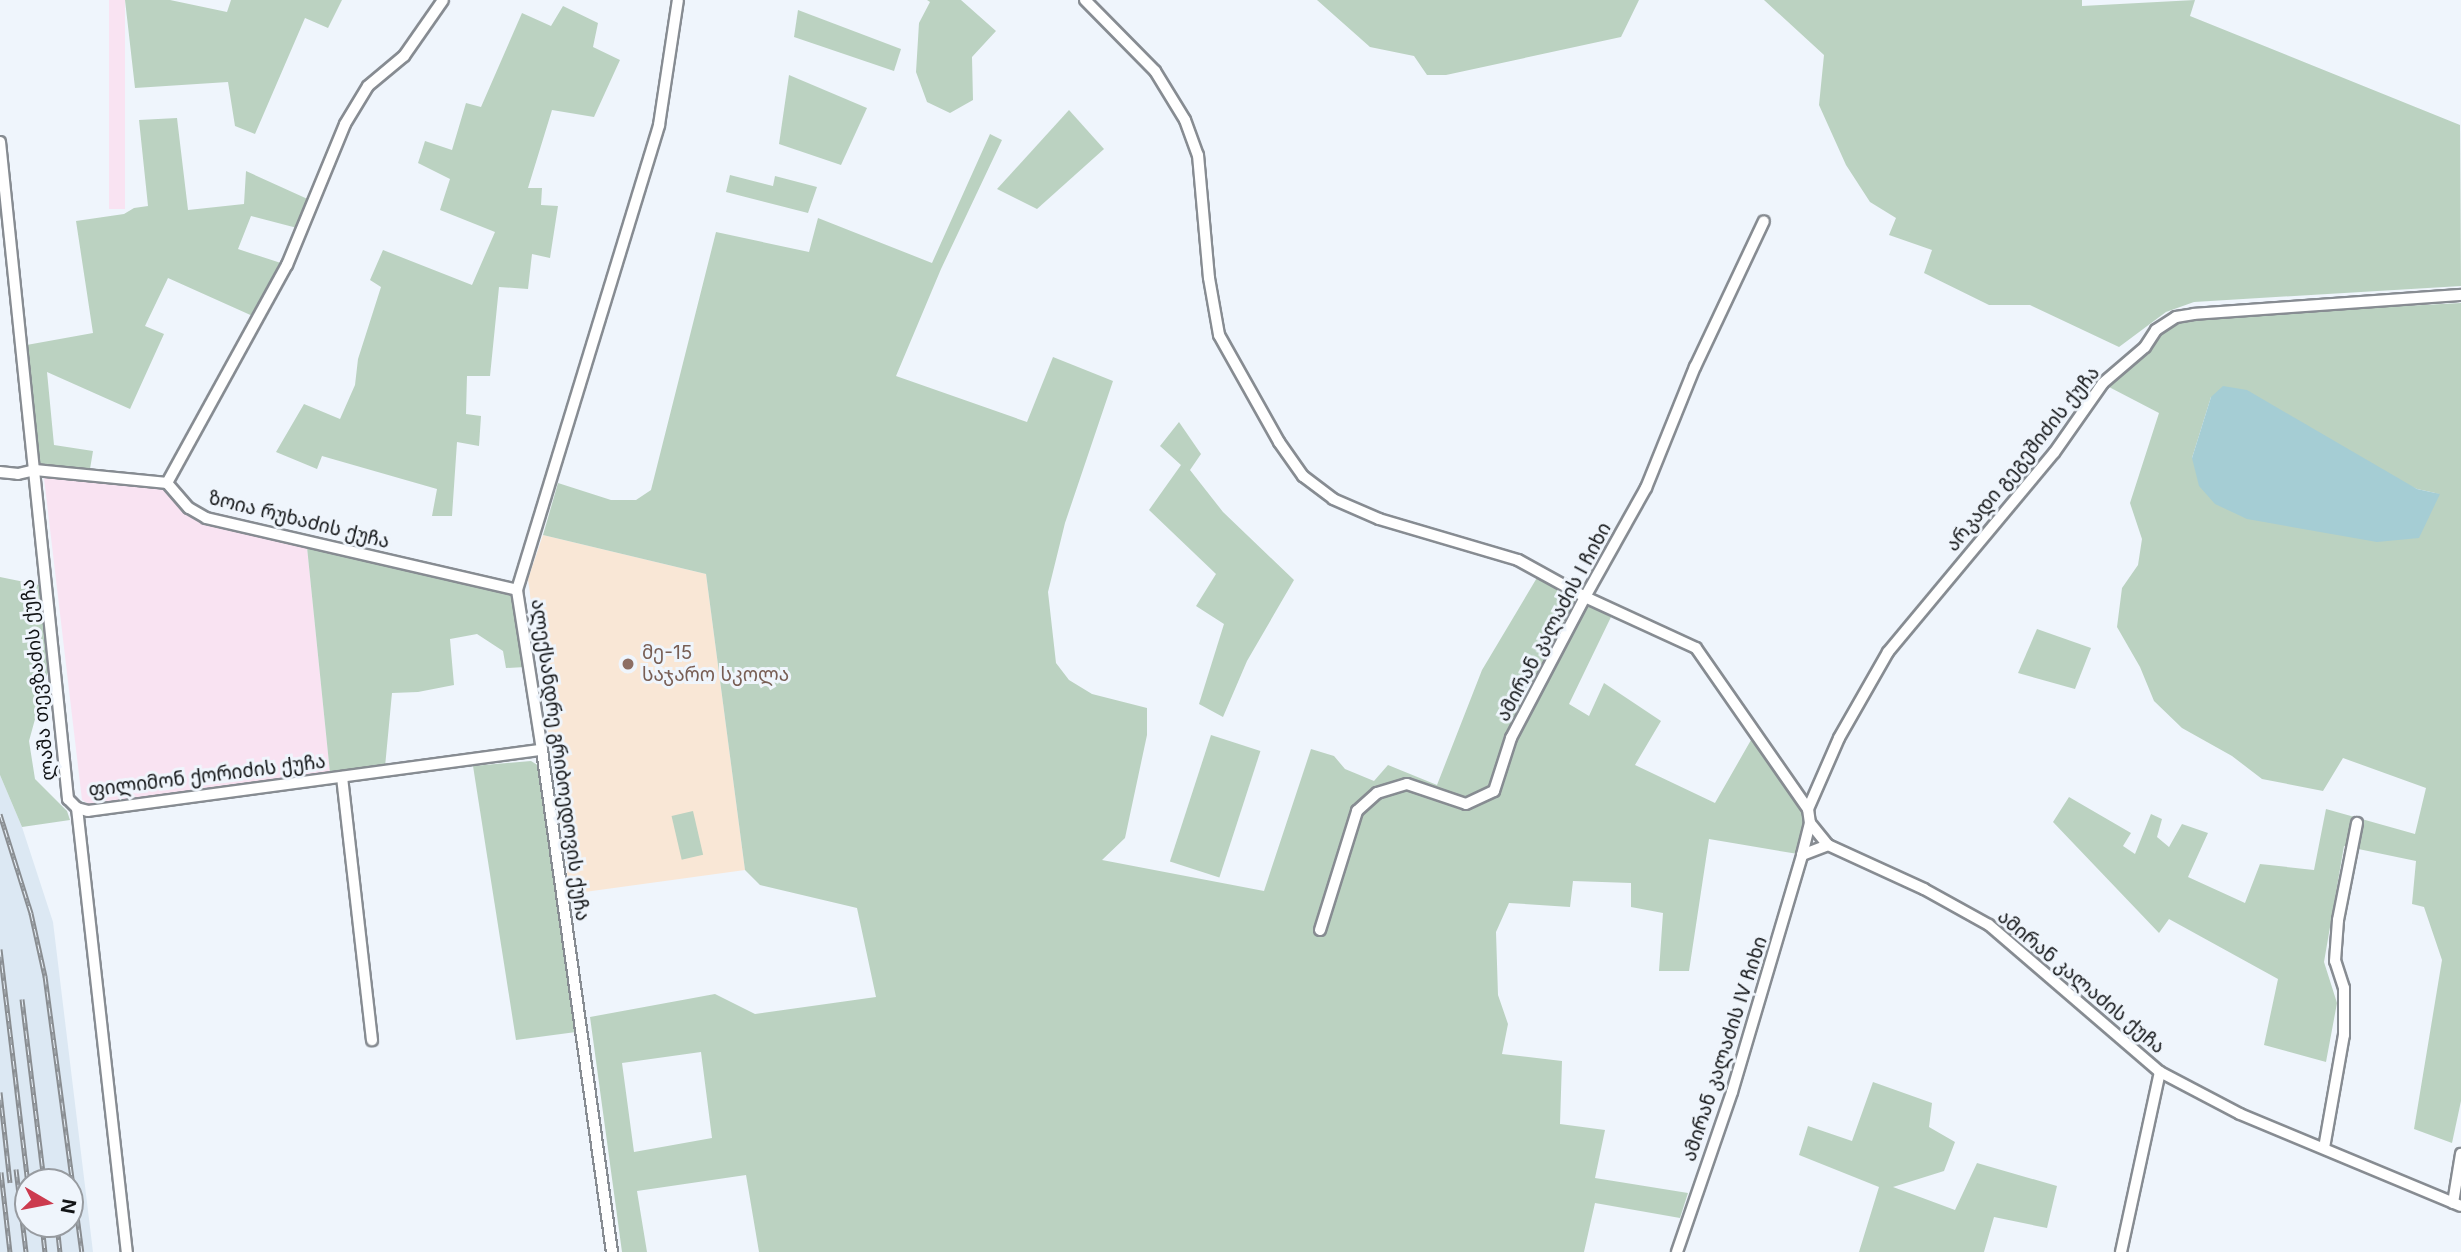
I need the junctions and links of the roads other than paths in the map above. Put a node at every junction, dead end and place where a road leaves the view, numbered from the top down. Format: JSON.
{"nodes":[{"id":1,"x":443,"y":0,"type":"edge"},
{"id":2,"x":678,"y":0,"type":"edge"},
{"id":3,"x":1085,"y":0,"type":"edge"},
{"id":4,"x":0,"y":142,"type":"edge"},
{"id":5,"x":1764,"y":220,"type":"dead end"},
{"id":6,"x":2461,"y":295,"type":"edge"},
{"id":7,"x":35,"y":470,"type":"junction"},
{"id":8,"x":0,"y":472,"type":"edge"},
{"id":9,"x":167,"y":483,"type":"junction"},
{"id":10,"x":516,"y":590,"type":"junction"},
{"id":11,"x":1585,"y":597,"type":"junction"},
{"id":12,"x":542,"y":750,"type":"junction"},
{"id":13,"x":342,"y":777,"type":"junction"},
{"id":14,"x":77,"y":808,"type":"junction"},
{"id":15,"x":1808,"y":809,"type":"junction"},
{"id":16,"x":2357,"y":822,"type":"dead end"},
{"id":17,"x":1810,"y":823,"type":"junction"},
{"id":18,"x":1828,"y":845,"type":"junction"},
{"id":19,"x":1802,"y":855,"type":"junction"},
{"id":20,"x":1320,"y":930,"type":"dead end"},
{"id":21,"x":372,"y":1040,"type":"dead end"},
{"id":22,"x":2160,"y":1072,"type":"junction"},
{"id":23,"x":2324,"y":1149,"type":"junction"},
{"id":24,"x":2461,"y":1154,"type":"edge"},
{"id":25,"x":2457,"y":1205,"type":"edge"},
{"id":26,"x":127,"y":1252,"type":"edge"},
{"id":27,"x":612,"y":1252,"type":"edge"},
{"id":28,"x":1677,"y":1252,"type":"edge"},
{"id":29,"x":2121,"y":1252,"type":"edge"}],
"edges":[{"from":1,"to":9,"type":"street"},
{"from":2,"to":10,"type":"street","name":"ალექსანდრე გრიბოედოვის ქუჩა"},
{"from":3,"to":11,"type":"street"},
{"from":4,"to":7,"type":"street","name":"ლაშა თევზაძის ქუჩა"},
{"from":5,"to":11,"type":"street","name":"ამირან კალაძის I ჩიხი"},
{"from":6,"to":15,"type":"street","name":"არკადი გეგეშიძის ქუჩა"},
{"from":7,"to":8,"type":"street"},
{"from":7,"to":9,"type":"street"},
{"from":7,"to":14,"type":"street","name":"ლაშა თევზაძის ქუჩა"},
{"from":9,"to":10,"type":"street","name":"ზოია რუხაძის ქუჩა"},
{"from":10,"to":12,"type":"street","name":"ალექსანდრე გრიბოედოვის ქუჩა"},
{"from":11,"to":15,"type":"street"},
{"from":11,"to":20,"type":"street","name":"ამირან კალაძის I ჩიხი"},
{"from":12,"to":13,"type":"street","name":"ფილიმონ ქორიძის ქუჩა"},
{"from":12,"to":27,"type":"street","name":"ალექსანდრე გრიბოედოვის ქუჩა"},
{"from":13,"to":14,"type":"street","name":"ფილიმონ ქორიძის ქუჩა"},
{"from":13,"to":21,"type":"street","name":"ფილიმონ ქორიძის ქუჩა"},
{"from":14,"to":26,"type":"street","name":"ლაშა თევზაძის ქუჩა"},
{"from":15,"to":17,"type":"street"},
{"from":16,"to":23,"type":"street"},
{"from":17,"to":18,"type":"street","name":"ამირან კალაძის ქუჩა"},
{"from":17,"to":19,"type":"street","name":"ამირან კალაძის IV ჩიხი"},
{"from":18,"to":19,"type":"street"},
{"from":18,"to":22,"type":"street","name":"ამირან კალაძის ქუჩა"},
{"from":19,"to":28,"type":"street","name":"ამირან კალაძის IV ჩიხი"},
{"from":22,"to":23,"type":"street","name":"ამირან კალაძის ქუჩა"},
{"from":22,"to":29,"type":"street"},
{"from":23,"to":25,"type":"street","name":"ამირან კალაძის ქუჩა"},
{"from":24,"to":25,"type":"street"}]}
